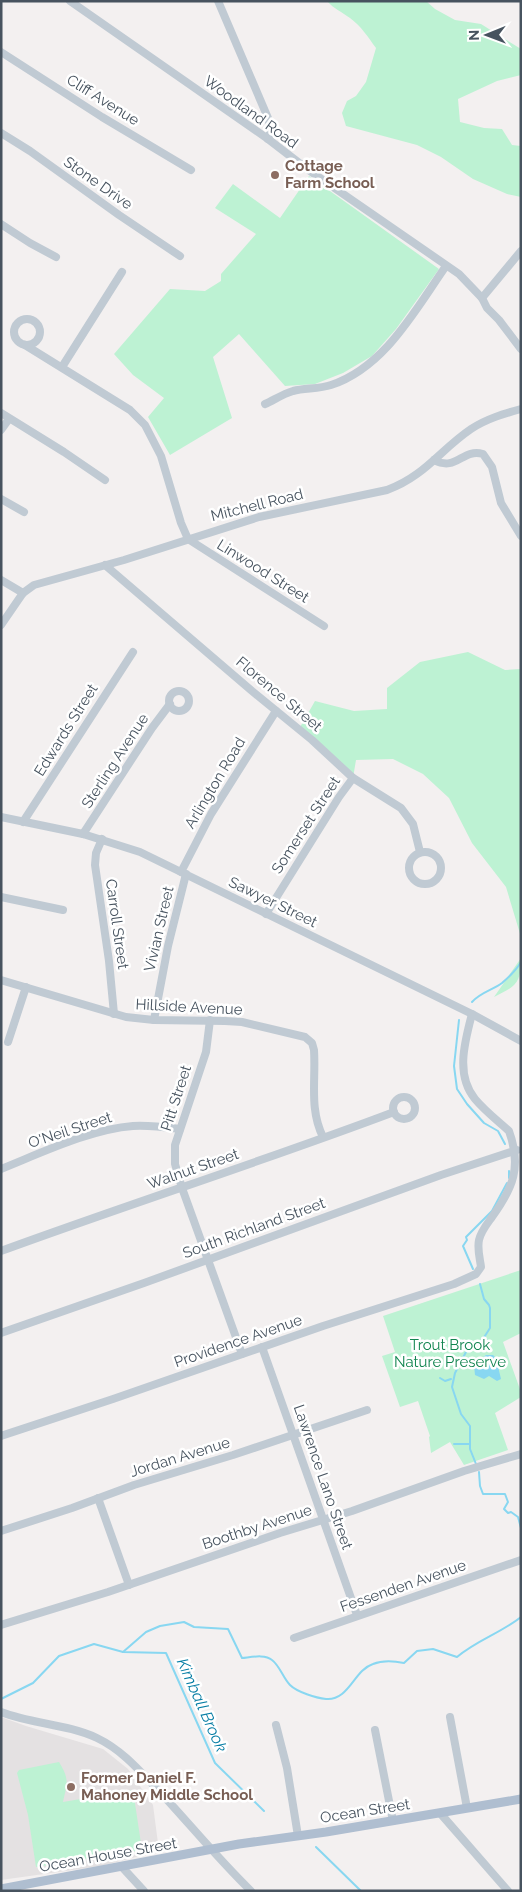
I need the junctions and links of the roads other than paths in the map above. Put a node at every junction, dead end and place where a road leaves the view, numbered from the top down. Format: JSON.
{"nodes":[{"id":1,"x":70,"y":1,"type":"edge"},
{"id":2,"x":218,"y":1,"type":"edge"},
{"id":3,"x":1,"y":52,"type":"edge"},
{"id":4,"x":1,"y":133,"type":"edge"},
{"id":5,"x":268,"y":139,"type":"junction"},
{"id":6,"x":190,"y":170,"type":"dead end"},
{"id":7,"x":1,"y":224,"type":"edge"},
{"id":8,"x":521,"y":251,"type":"edge"},
{"id":9,"x":180,"y":256,"type":"dead end"},
{"id":10,"x":56,"y":257,"type":"dead end"},
{"id":11,"x":446,"y":266,"type":"junction"},
{"id":12,"x":122,"y":272,"type":"dead end"},
{"id":13,"x":482,"y":298,"type":"junction"},
{"id":14,"x":39,"y":338,"type":"junction"},
{"id":15,"x":25,"y":345,"type":"junction"},
{"id":16,"x":521,"y":349,"type":"edge"},
{"id":17,"x":44,"y":356,"type":"junction"},
{"id":18,"x":62,"y":367,"type":"junction"},
{"id":19,"x":265,"y":404,"type":"dead end"},
{"id":20,"x":521,"y":409,"type":"edge"},
{"id":21,"x":1,"y":413,"type":"edge"},
{"id":22,"x":10,"y":419,"type":"junction"},
{"id":23,"x":1,"y":430,"type":"edge"},
{"id":24,"x":434,"y":460,"type":"junction"},
{"id":25,"x":104,"y":480,"type":"dead end"},
{"id":26,"x":1,"y":498,"type":"edge"},
{"id":27,"x":24,"y":512,"type":"dead end"},
{"id":28,"x":521,"y":536,"type":"edge"},
{"id":29,"x":188,"y":539,"type":"junction"},
{"id":30,"x":106,"y":565,"type":"junction"},
{"id":31,"x":1,"y":580,"type":"edge"},
{"id":32,"x":23,"y":594,"type":"junction"},
{"id":33,"x":1,"y":625,"type":"edge"},
{"id":34,"x":324,"y":626,"type":"dead end"},
{"id":35,"x":133,"y":652,"type":"dead end"},
{"id":36,"x":170,"y":704,"type":"dead end"},
{"id":37,"x":276,"y":711,"type":"junction"},
{"id":38,"x":353,"y":778,"type":"junction"},
{"id":39,"x":1,"y":818,"type":"edge"},
{"id":40,"x":23,"y":822,"type":"junction"},
{"id":41,"x":84,"y":834,"type":"junction"},
{"id":42,"x":102,"y":839,"type":"junction"},
{"id":43,"x":420,"y":852,"type":"junction"},
{"id":44,"x":183,"y":873,"type":"junction"},
{"id":45,"x":1,"y":897,"type":"edge"},
{"id":46,"x":63,"y":910,"type":"dead end"},
{"id":47,"x":266,"y":914,"type":"junction"},
{"id":48,"x":1,"y":980,"type":"edge"},
{"id":49,"x":26,"y":987,"type":"junction"},
{"id":50,"x":114,"y":1014,"type":"junction"},
{"id":51,"x":472,"y":1014,"type":"junction"},
{"id":52,"x":154,"y":1020,"type":"junction"},
{"id":53,"x":210,"y":1020,"type":"junction"},
{"id":54,"x":521,"y":1041,"type":"edge"},
{"id":55,"x":8,"y":1042,"type":"dead end"},
{"id":56,"x":394,"y":1112,"type":"dead end"},
{"id":57,"x":180,"y":1129,"type":"junction"},
{"id":58,"x":323,"y":1137,"type":"junction"},
{"id":59,"x":517,"y":1150,"type":"junction"},
{"id":60,"x":1,"y":1169,"type":"edge"},
{"id":61,"x":182,"y":1188,"type":"junction"},
{"id":62,"x":1,"y":1251,"type":"edge"},
{"id":63,"x":209,"y":1259,"type":"junction"},
{"id":64,"x":1,"y":1333,"type":"edge"},
{"id":65,"x":262,"y":1347,"type":"junction"},
{"id":66,"x":242,"y":1354,"type":"junction"},
{"id":67,"x":367,"y":1410,"type":"dead end"},
{"id":68,"x":294,"y":1433,"type":"junction"},
{"id":69,"x":1,"y":1436,"type":"edge"},
{"id":70,"x":521,"y":1454,"type":"edge"},
{"id":71,"x":98,"y":1498,"type":"junction"},
{"id":72,"x":323,"y":1520,"type":"junction"},
{"id":73,"x":1,"y":1531,"type":"edge"},
{"id":74,"x":521,"y":1560,"type":"edge"},
{"id":75,"x":129,"y":1585,"type":"junction"},
{"id":76,"x":357,"y":1615,"type":"junction"},
{"id":77,"x":1,"y":1625,"type":"edge"},
{"id":78,"x":294,"y":1638,"type":"dead end"},
{"id":79,"x":1,"y":1712,"type":"edge"},
{"id":80,"x":450,"y":1717,"type":"dead end"},
{"id":81,"x":276,"y":1725,"type":"dead end"},
{"id":82,"x":376,"y":1730,"type":"dead end"},
{"id":83,"x":521,"y":1799,"type":"edge"},
{"id":84,"x":467,"y":1808,"type":"junction"},
{"id":85,"x":440,"y":1813,"type":"junction"},
{"id":86,"x":393,"y":1821,"type":"junction"},
{"id":87,"x":298,"y":1836,"type":"junction"},
{"id":88,"x":213,"y":1849,"type":"junction"},
{"id":89,"x":122,"y":1867,"type":"junction"},
{"id":90,"x":4,"y":1888,"type":"edge"},
{"id":91,"x":144,"y":1891,"type":"edge"},
{"id":92,"x":251,"y":1891,"type":"edge"},
{"id":93,"x":508,"y":1891,"type":"edge"}],
"edges":[{"from":1,"to":5,"type":"street","name":"Woodland Road"},
{"from":2,"to":5,"type":"street"},
{"from":3,"to":6,"type":"street","name":"Cliff Avenue"},
{"from":4,"to":9,"type":"street","name":"Stone Drive"},
{"from":5,"to":11,"type":"street","name":"Woodland Road"},
{"from":7,"to":10,"type":"street"},
{"from":8,"to":13,"type":"street"},
{"from":11,"to":13,"type":"street","name":"Woodland Road"},
{"from":11,"to":19,"type":"street"},
{"from":12,"to":18,"type":"street"},
{"from":13,"to":16,"type":"street","name":"Woodland Road"},
{"from":14,"to":15,"type":"street"},
{"from":14,"to":15,"type":"street"},
{"from":14,"to":17,"type":"street"},
{"from":15,"to":17,"type":"street"},
{"from":17,"to":18,"type":"street"},
{"from":18,"to":29,"type":"street"},
{"from":20,"to":24,"type":"street","name":"Mitchell Road"},
{"from":21,"to":22,"type":"street"},
{"from":22,"to":23,"type":"street"},
{"from":22,"to":25,"type":"street"},
{"from":24,"to":28,"type":"street"},
{"from":24,"to":29,"type":"street","name":"Mitchell Road"},
{"from":26,"to":27,"type":"street"},
{"from":29,"to":30,"type":"street","name":"Mitchell Road"},
{"from":29,"to":34,"type":"street","name":"Linwood Street"},
{"from":30,"to":32,"type":"street","name":"Mitchell Road"},
{"from":30,"to":37,"type":"street","name":"Florence Street"},
{"from":31,"to":32,"type":"street"},
{"from":32,"to":33,"type":"street","name":"Mitchell Road"},
{"from":35,"to":40,"type":"street","name":"Edwards Street"},
{"from":36,"to":41,"type":"street","name":"Sterling Avenue"},
{"from":37,"to":38,"type":"street","name":"Florence Street"},
{"from":37,"to":44,"type":"street","name":"Arlington Road"},
{"from":38,"to":43,"type":"street","name":"Florence Street"},
{"from":38,"to":47,"type":"street","name":"Somerset Street"},
{"from":39,"to":40,"type":"street","name":"Sawyer Street"},
{"from":40,"to":41,"type":"street","name":"Sawyer Street"},
{"from":41,"to":42,"type":"street","name":"Sawyer Street"},
{"from":42,"to":44,"type":"street","name":"Sawyer Street"},
{"from":42,"to":50,"type":"street","name":"Carroll Street"},
{"from":43,"to":43,"type":"street"},
{"from":44,"to":47,"type":"street","name":"Sawyer Street"},
{"from":44,"to":52,"type":"street","name":"Vivian Street"},
{"from":45,"to":46,"type":"street"},
{"from":47,"to":51,"type":"street","name":"Sawyer Street"},
{"from":48,"to":49,"type":"street","name":"Hillside Avenue"},
{"from":49,"to":50,"type":"street","name":"Hillside Avenue"},
{"from":49,"to":55,"type":"street"},
{"from":50,"to":52,"type":"street","name":"Hillside Avenue"},
{"from":51,"to":54,"type":"street","name":"Sawyer Street"},
{"from":51,"to":59,"type":"street"},
{"from":52,"to":53,"type":"street","name":"Hillside Avenue"},
{"from":53,"to":57,"type":"street","name":"Pitt Street"},
{"from":53,"to":58,"type":"street","name":"Hillside Avenue"},
{"from":56,"to":58,"type":"street","name":"Walnut Street"},
{"from":57,"to":60,"type":"street","name":"O'Neil Street"},
{"from":57,"to":61,"type":"street","name":"Pitt Street"},
{"from":58,"to":61,"type":"street","name":"Walnut Street"},
{"from":59,"to":63,"type":"street","name":"South Richland Street"},
{"from":59,"to":65,"type":"street","name":"Providence Avenue"},
{"from":61,"to":62,"type":"street","name":"Walnut Street"},
{"from":61,"to":63,"type":"street","name":"Pitt Street"},
{"from":63,"to":64,"type":"street","name":"South Richland Street"},
{"from":63,"to":66,"type":"street","name":"Pitt Street"},
{"from":65,"to":66,"type":"street","name":"Providence Avenue"},
{"from":65,"to":68,"type":"street","name":"Lawrence Lano Street"},
{"from":66,"to":69,"type":"street","name":"Providence Avenue"},
{"from":67,"to":68,"type":"street","name":"Jordan Avenue"},
{"from":68,"to":71,"type":"street","name":"Jordan Avenue"},
{"from":68,"to":72,"type":"street","name":"Lawrence Lano Street"},
{"from":70,"to":72,"type":"street","name":"Boothby Avenue"},
{"from":71,"to":73,"type":"street","name":"Jordan Avenue"},
{"from":71,"to":75,"type":"street"},
{"from":72,"to":75,"type":"street","name":"Boothby Avenue"},
{"from":72,"to":76,"type":"street","name":"Lawrence Lano Street"},
{"from":74,"to":76,"type":"street","name":"Fessenden Avenue"},
{"from":75,"to":77,"type":"street","name":"Boothby Avenue"},
{"from":76,"to":78,"type":"street","name":"Fessenden Avenue"},
{"from":79,"to":88,"type":"street"},
{"from":80,"to":84,"type":"street"},
{"from":81,"to":87,"type":"street"},
{"from":82,"to":86,"type":"street"},
{"from":83,"to":84,"type":"main road","name":"Ocean Street"},
{"from":84,"to":85,"type":"main road","name":"Ocean Street"},
{"from":85,"to":86,"type":"main road","name":"Ocean Street"},
{"from":85,"to":93,"type":"street"},
{"from":86,"to":87,"type":"main road","name":"Ocean Street"},
{"from":87,"to":88,"type":"main road","name":"Ocean Street"},
{"from":88,"to":89,"type":"main road","name":"Ocean House Street"},
{"from":88,"to":92,"type":"street"},
{"from":89,"to":90,"type":"main road","name":"Ocean House Street"},
{"from":89,"to":91,"type":"street"}]}
